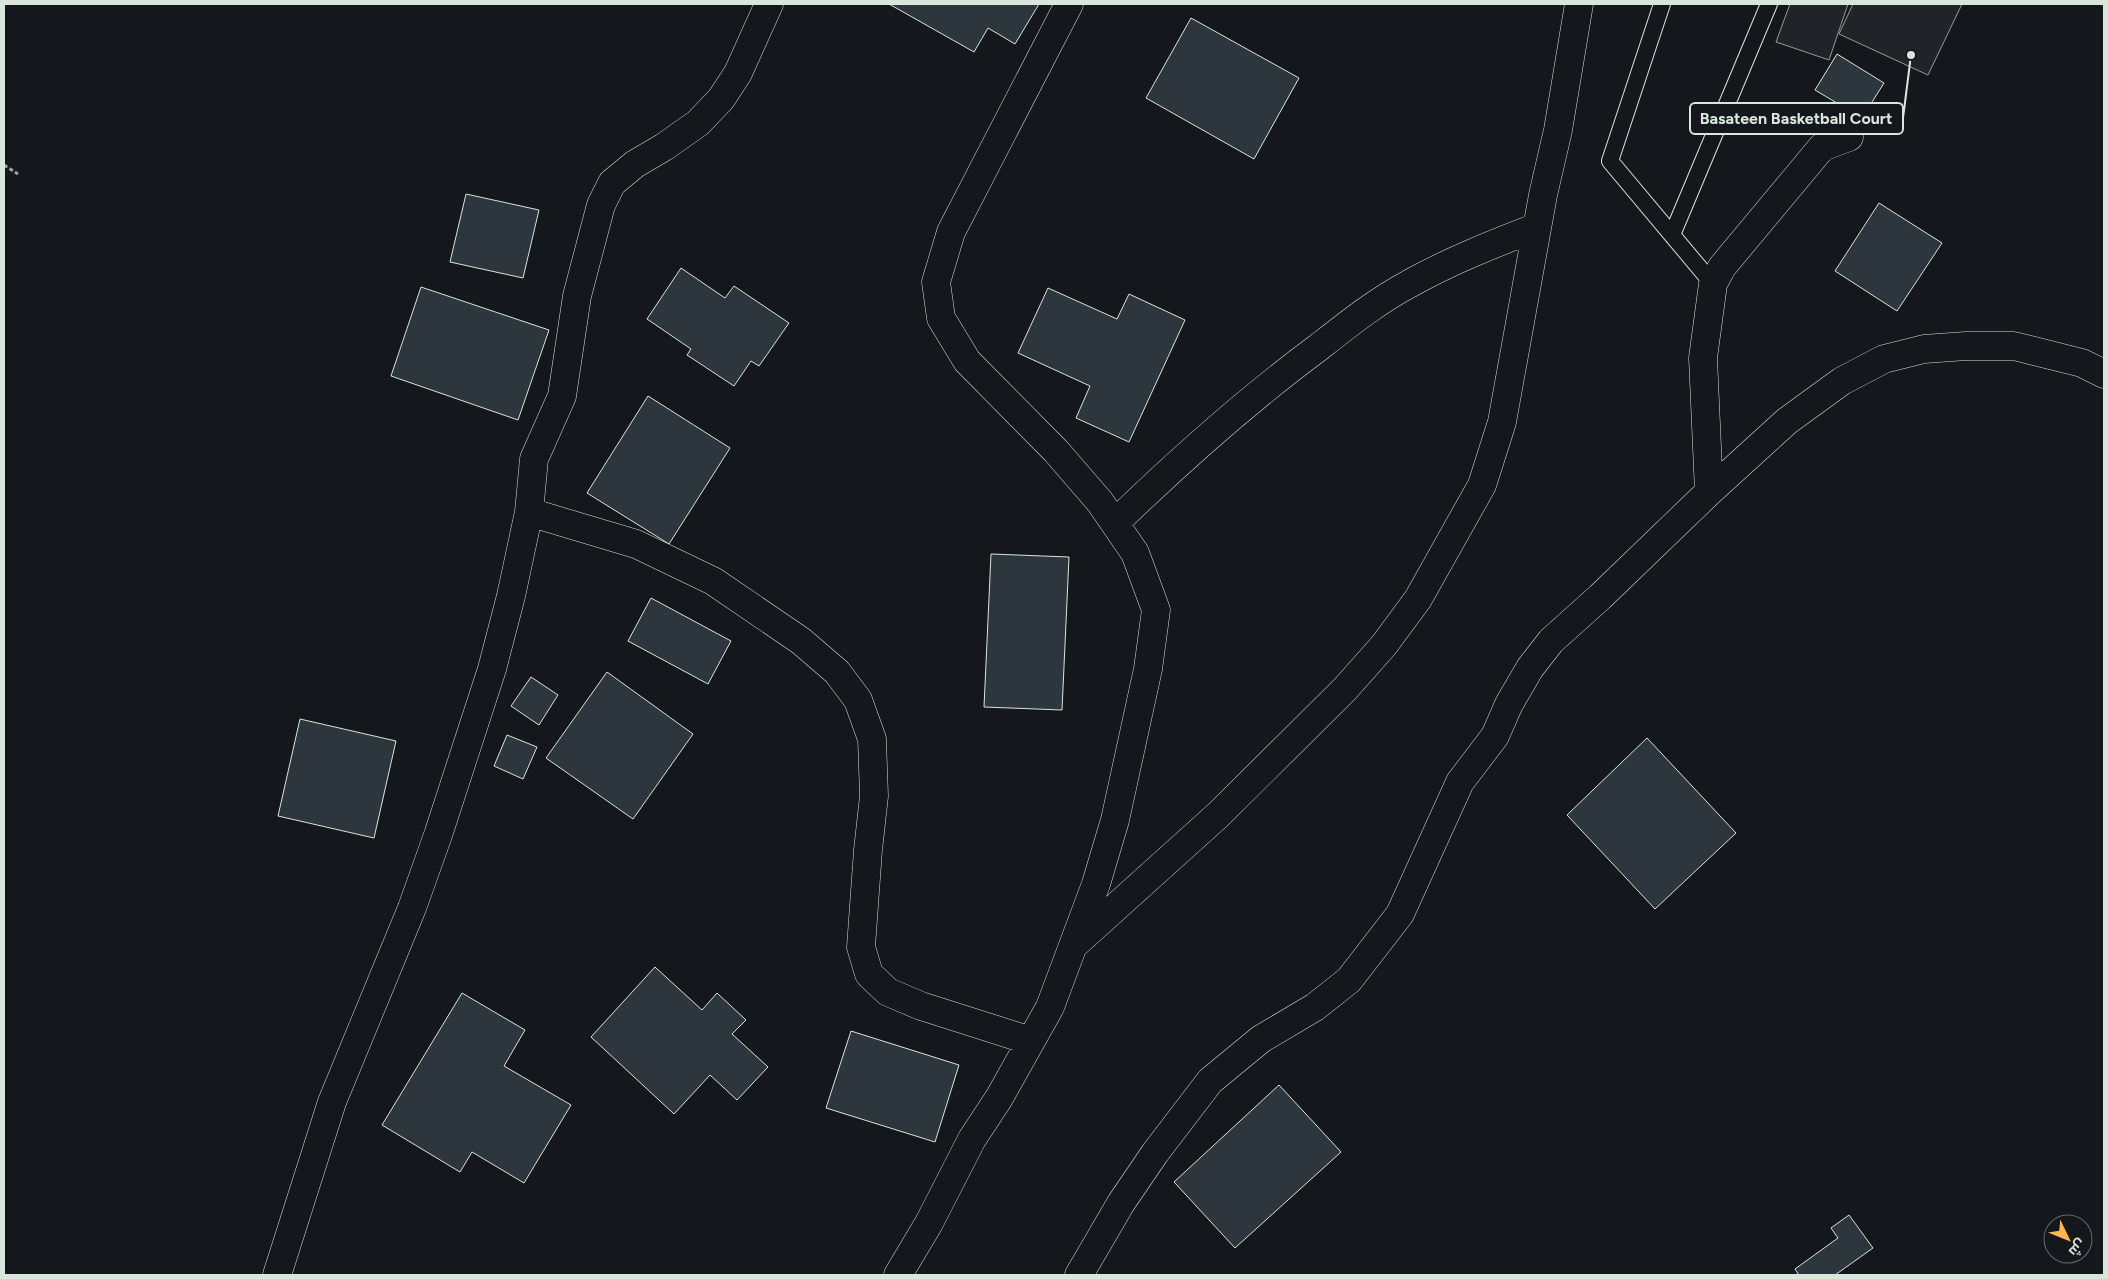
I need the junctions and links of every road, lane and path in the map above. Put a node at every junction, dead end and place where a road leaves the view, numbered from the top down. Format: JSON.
{"nodes":[{"id":1,"x":769,"y":4,"type":"edge"},
{"id":2,"x":1069,"y":4,"type":"edge"},
{"id":3,"x":1579,"y":4,"type":"edge"},
{"id":4,"x":1662,"y":4,"type":"edge"},
{"id":5,"x":1769,"y":4,"type":"edge"},
{"id":6,"x":1849,"y":137,"type":"dead end"},
{"id":7,"x":4,"y":165,"type":"edge"},
{"id":8,"x":18,"y":174,"type":"dead end"},
{"id":9,"x":1537,"y":227,"type":"junction"},
{"id":10,"x":1672,"y":235,"type":"junction"},
{"id":11,"x":1713,"y":284,"type":"junction"},
{"id":12,"x":2104,"y":374,"type":"edge"},
{"id":13,"x":1709,"y":492,"type":"junction"},
{"id":14,"x":529,"y":512,"type":"junction"},
{"id":15,"x":1115,"y":523,"type":"junction"},
{"id":16,"x":1074,"y":945,"type":"junction"},
{"id":17,"x":1031,"y":1041,"type":"junction"},
{"id":18,"x":277,"y":1275,"type":"edge"},
{"id":19,"x":898,"y":1275,"type":"edge"},
{"id":20,"x":1079,"y":1275,"type":"edge"}],
"edges":[{"from":1,"to":14,"type":"street"},
{"from":2,"to":15,"type":"street"},
{"from":3,"to":9,"type":"street"},
{"from":4,"to":10,"type":"lane"},
{"from":5,"to":10,"type":"lane"},
{"from":6,"to":11,"type":"street"},
{"from":7,"to":8,"type":"path"},
{"from":9,"to":15,"type":"street"},
{"from":9,"to":16,"type":"street"},
{"from":10,"to":11,"type":"lane"},
{"from":11,"to":13,"type":"street"},
{"from":12,"to":13,"type":"street"},
{"from":13,"to":20,"type":"street"},
{"from":14,"to":17,"type":"street"},
{"from":14,"to":18,"type":"street"},
{"from":15,"to":16,"type":"street"},
{"from":16,"to":17,"type":"street"},
{"from":17,"to":19,"type":"street"}]}
